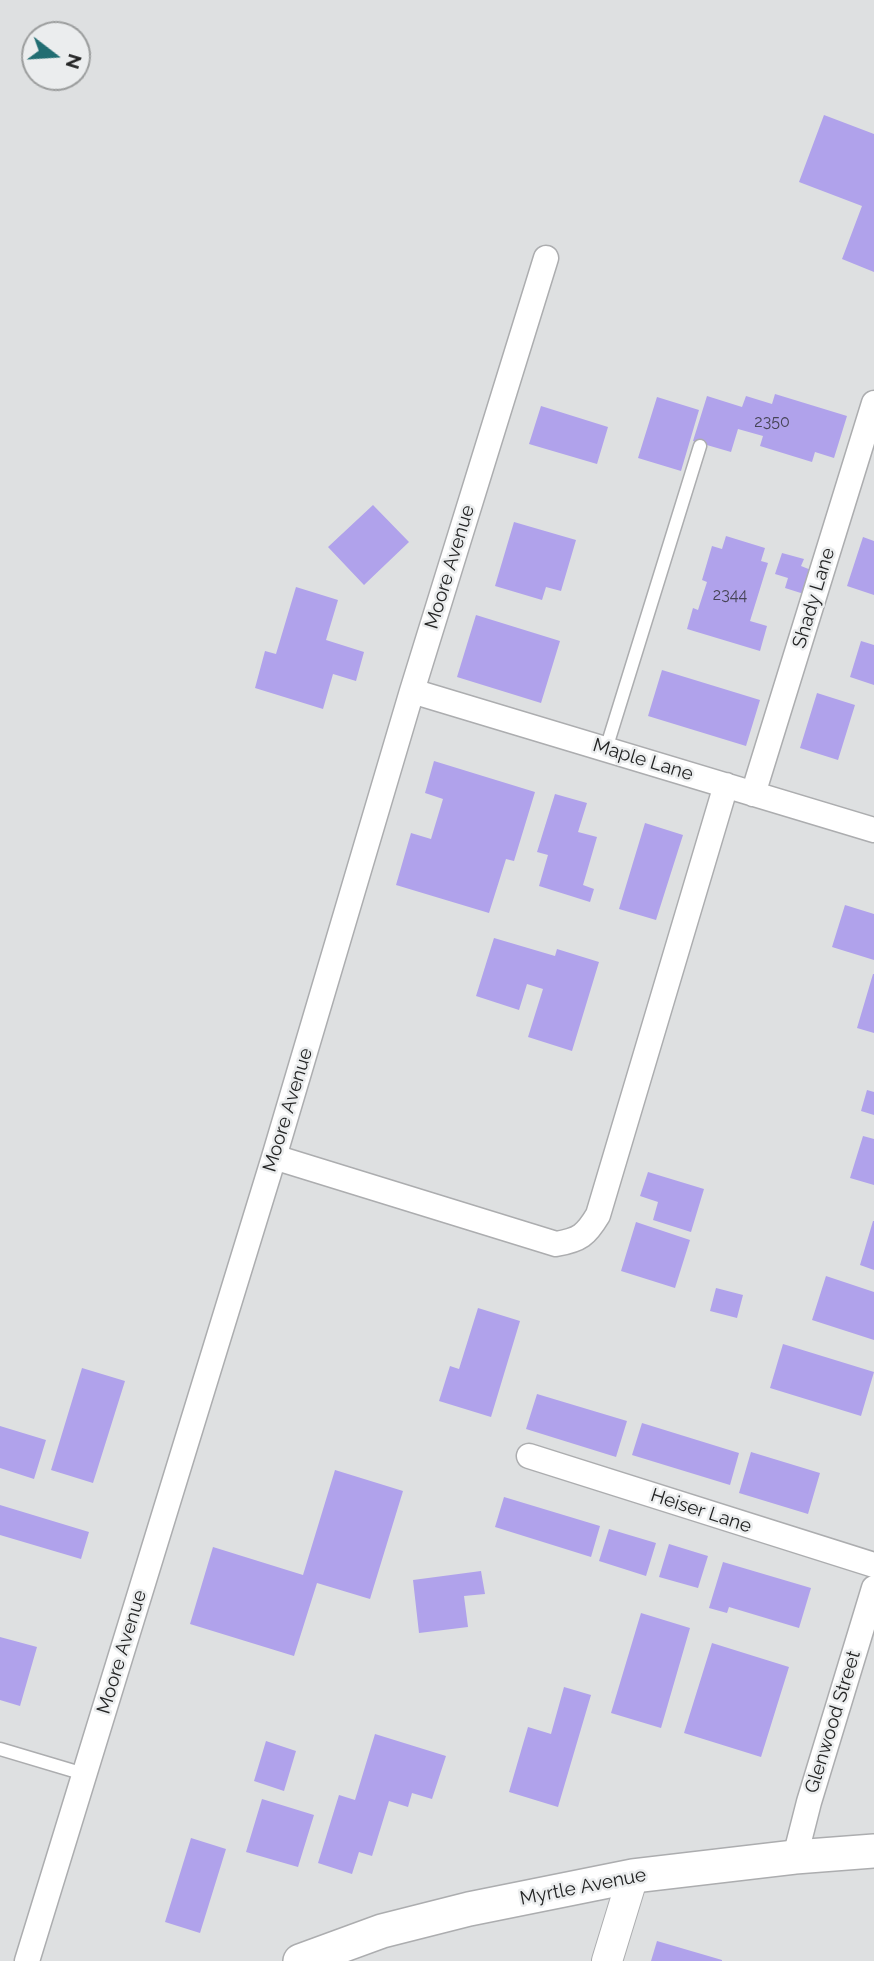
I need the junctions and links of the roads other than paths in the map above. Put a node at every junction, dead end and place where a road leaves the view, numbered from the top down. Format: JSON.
{"nodes":[{"id":1,"x":546,"y":258,"type":"dead end"},
{"id":2,"x":874,"y":403,"type":"edge"},
{"id":3,"x":700,"y":446,"type":"dead end"},
{"id":4,"x":412,"y":691,"type":"junction"},
{"id":5,"x":606,"y":748,"type":"junction"},
{"id":6,"x":726,"y":785,"type":"junction"},
{"id":7,"x":753,"y":794,"type":"junction"},
{"id":8,"x":874,"y":830,"type":"edge"},
{"id":9,"x":274,"y":1157,"type":"junction"},
{"id":10,"x":529,"y":1456,"type":"dead end"},
{"id":11,"x":874,"y":1565,"type":"edge"},
{"id":12,"x":874,"y":1588,"type":"edge"},
{"id":13,"x":0,"y":1749,"type":"edge"},
{"id":14,"x":84,"y":1774,"type":"junction"},
{"id":15,"x":874,"y":1851,"type":"edge"},
{"id":16,"x":795,"y":1857,"type":"junction"},
{"id":17,"x":633,"y":1876,"type":"junction"},
{"id":18,"x":27,"y":1961,"type":"edge"},
{"id":19,"x":300,"y":1961,"type":"edge"},
{"id":20,"x":607,"y":1961,"type":"edge"}],
"edges":[{"from":1,"to":4,"type":"street","name":"Moore Avenue"},
{"from":2,"to":7,"type":"street","name":"Shady Lane"},
{"from":3,"to":5,"type":"lane"},
{"from":4,"to":5,"type":"street","name":"Maple Lane"},
{"from":4,"to":9,"type":"street","name":"Moore Avenue"},
{"from":5,"to":6,"type":"street","name":"Maple Lane"},
{"from":6,"to":7,"type":"street","name":"Maple Lane"},
{"from":6,"to":9,"type":"street"},
{"from":7,"to":8,"type":"street","name":"Maple Lane"},
{"from":9,"to":14,"type":"street","name":"Moore Avenue"},
{"from":10,"to":11,"type":"street","name":"Heiser Lane"},
{"from":12,"to":16,"type":"street","name":"Glenwood Street"},
{"from":13,"to":14,"type":"lane"},
{"from":14,"to":18,"type":"street","name":"Moore Avenue"},
{"from":15,"to":16,"type":"main road","name":"Myrtle Avenue"},
{"from":16,"to":17,"type":"main road","name":"Myrtle Avenue"},
{"from":17,"to":19,"type":"main road","name":"Myrtle Avenue"},
{"from":17,"to":20,"type":"street"}]}
